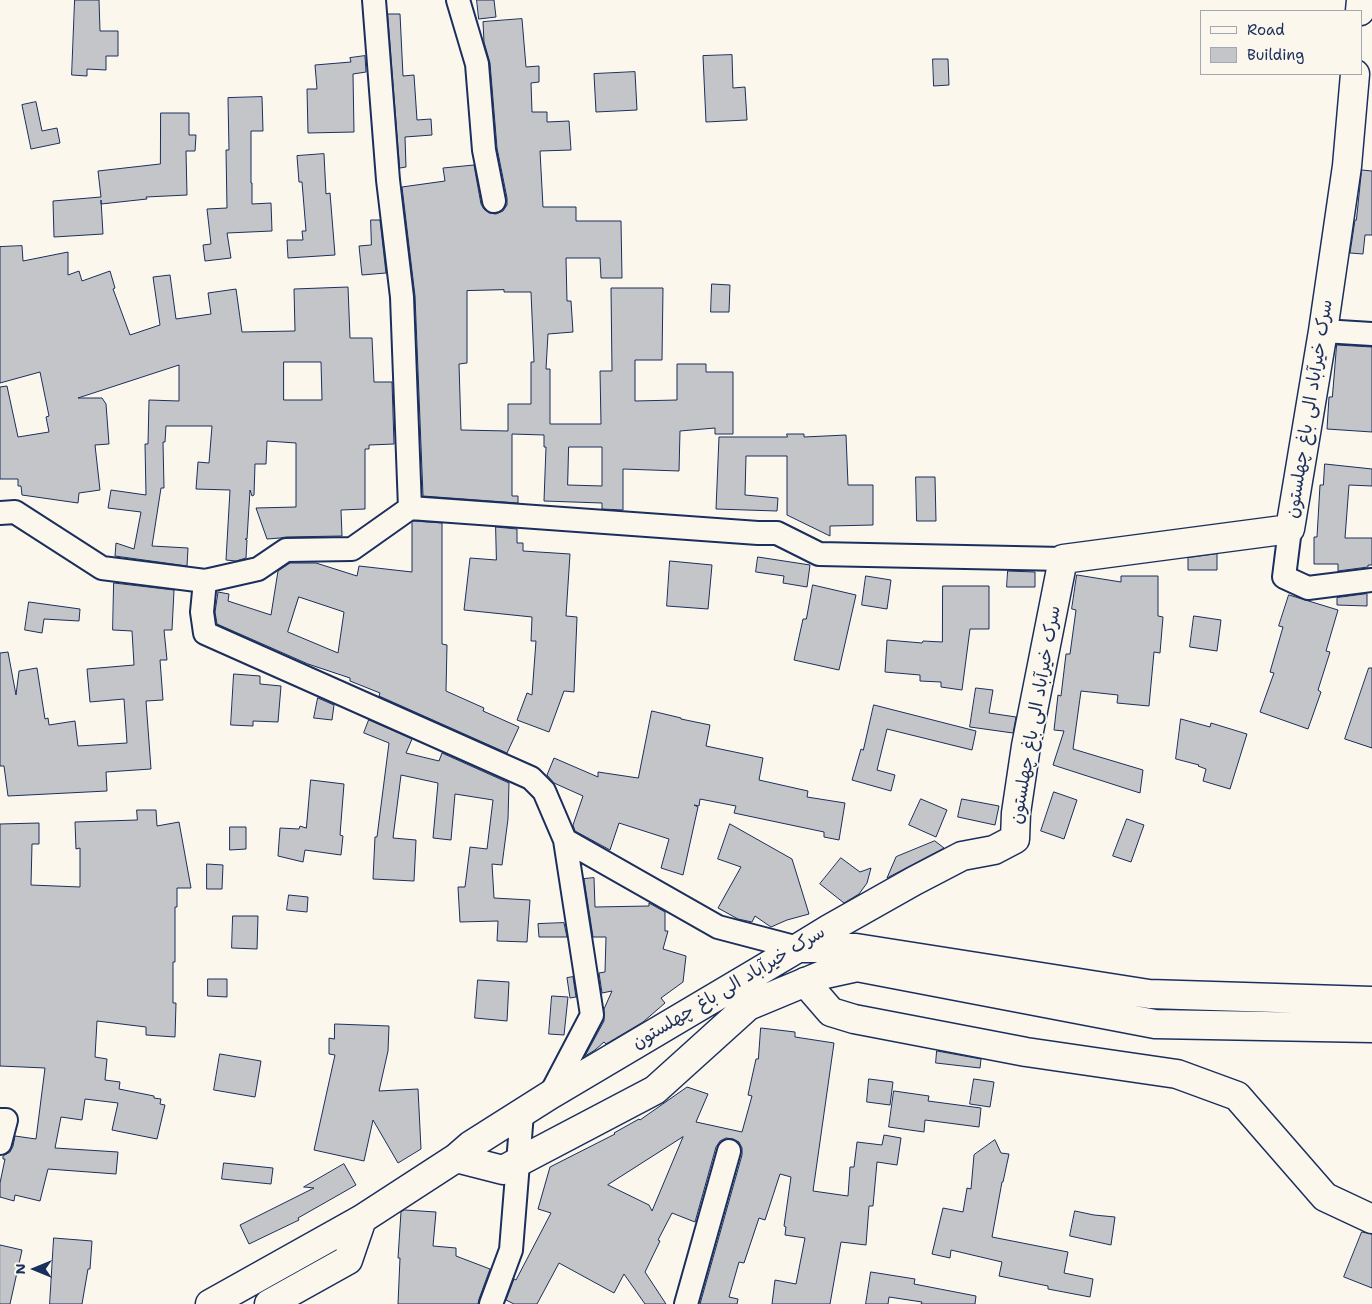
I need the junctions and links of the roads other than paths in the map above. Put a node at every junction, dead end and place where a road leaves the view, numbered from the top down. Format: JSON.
{"nodes":[{"id":1,"x":374,"y":0,"type":"edge"},
{"id":2,"x":458,"y":0,"type":"edge"},
{"id":3,"x":1355,"y":75,"type":"edge"},
{"id":4,"x":494,"y":200,"type":"dead end"},
{"id":5,"x":1323,"y":331,"type":"junction"},
{"id":6,"x":1372,"y":334,"type":"edge"},
{"id":7,"x":410,"y":508,"type":"junction"},
{"id":8,"x":0,"y":513,"type":"edge"},
{"id":9,"x":1290,"y":529,"type":"junction"},
{"id":10,"x":1063,"y":559,"type":"junction"},
{"id":11,"x":205,"y":580,"type":"junction"},
{"id":12,"x":1372,"y":580,"type":"edge"},
{"id":13,"x":565,"y":840,"type":"junction"},
{"id":14,"x":798,"y":948,"type":"junction"},
{"id":15,"x":805,"y":982,"type":"junction"},
{"id":16,"x":1372,"y":1001,"type":"edge"},
{"id":17,"x":1372,"y":1028,"type":"edge"},
{"id":18,"x":550,"y":1095,"type":"junction"},
{"id":19,"x":522,"y":1112,"type":"junction"},
{"id":20,"x":0,"y":1120,"type":"edge"},
{"id":21,"x":0,"y":1143,"type":"edge"},
{"id":22,"x":729,"y":1151,"type":"dead end"},
{"id":23,"x":456,"y":1158,"type":"junction"},
{"id":24,"x":518,"y":1162,"type":"junction"},
{"id":25,"x":362,"y":1219,"type":"junction"},
{"id":26,"x":1372,"y":1220,"type":"edge"},
{"id":27,"x":210,"y":1304,"type":"edge"},
{"id":28,"x":269,"y":1304,"type":"edge"},
{"id":29,"x":491,"y":1304,"type":"edge"},
{"id":30,"x":686,"y":1304,"type":"edge"}],
"edges":[{"from":1,"to":7,"type":"street"},
{"from":2,"to":4,"type":"street"},
{"from":3,"to":5,"type":"main road","name":"سرک خیرآباد الی باغ چهلستون"},
{"from":5,"to":6,"type":"street"},
{"from":5,"to":9,"type":"main road","name":"سرک خیرآباد الی باغ چهلستون"},
{"from":7,"to":10,"type":"street"},
{"from":7,"to":11,"type":"street"},
{"from":8,"to":11,"type":"street"},
{"from":9,"to":10,"type":"main road","name":"سرک خیرآباد الی باغ چهلستون"},
{"from":9,"to":12,"type":"street"},
{"from":10,"to":14,"type":"main road","name":"سرک خیرآباد الی باغ چهلستون"},
{"from":11,"to":13,"type":"street"},
{"from":13,"to":14,"type":"street"},
{"from":13,"to":18,"type":"street"},
{"from":14,"to":16,"type":"main road"},
{"from":14,"to":18,"type":"main road","name":"سرک خیرآباد الی باغ چهلستون"},
{"from":15,"to":17,"type":"main road"},
{"from":15,"to":24,"type":"main road"},
{"from":15,"to":26,"type":"main road"},
{"from":18,"to":19,"type":"main road","name":"سرک خیرآباد الی باغ چهلستون"},
{"from":19,"to":23,"type":"main road","name":"سرک خیرآباد الی باغ چهلستون"},
{"from":19,"to":24,"type":"street"},
{"from":20,"to":21,"type":"street"},
{"from":22,"to":30,"type":"street"},
{"from":23,"to":24,"type":"main road"},
{"from":23,"to":25,"type":"main road","name":"سرک خیرآباد الی باغ چهلستون"},
{"from":24,"to":29,"type":"street"},
{"from":25,"to":27,"type":"main road","name":"سرک خیرآباد الی باغ چهلستون"},
{"from":25,"to":28,"type":"main road"}]}
